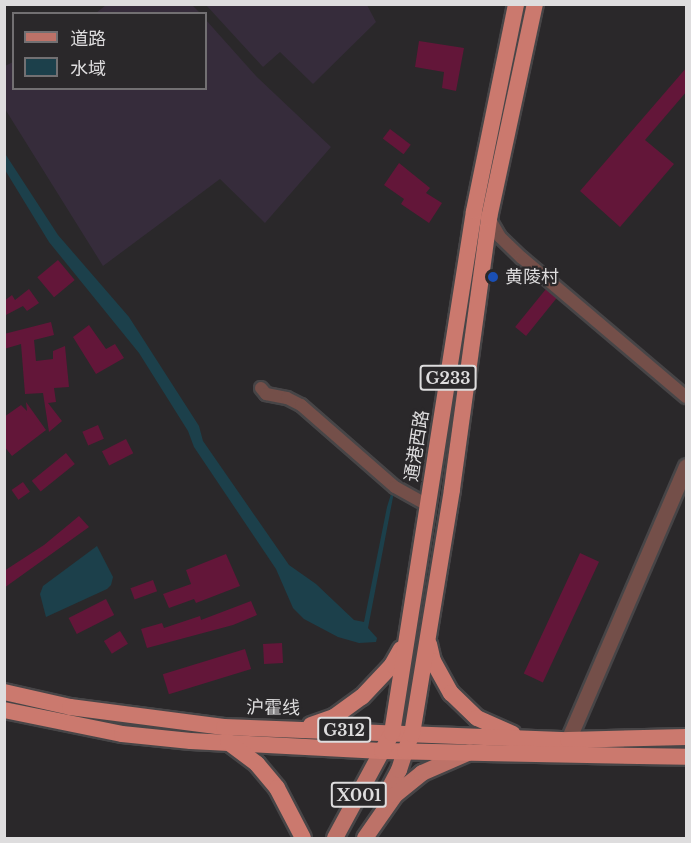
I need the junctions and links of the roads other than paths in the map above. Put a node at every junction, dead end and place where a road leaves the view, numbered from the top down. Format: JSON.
{"nodes":[{"id":1,"x":516,"y":4,"type":"edge"},
{"id":2,"x":535,"y":4,"type":"edge"},
{"id":3,"x":489,"y":218,"type":"junction"},
{"id":4,"x":261,"y":388,"type":"dead end"},
{"id":5,"x":687,"y":397,"type":"edge"},
{"id":6,"x":687,"y":466,"type":"edge"},
{"id":7,"x":429,"y":505,"type":"junction"},
{"id":8,"x":408,"y":631,"type":"junction"},
{"id":9,"x":427,"y":635,"type":"junction"},
{"id":10,"x":4,"y":692,"type":"edge"},
{"id":11,"x":4,"y":710,"type":"edge"},
{"id":12,"x":301,"y":728,"type":"junction"},
{"id":13,"x":392,"y":733,"type":"junction"},
{"id":14,"x":412,"y":734,"type":"junction"},
{"id":15,"x":519,"y":737,"type":"junction"},
{"id":16,"x":687,"y":737,"type":"edge"},
{"id":17,"x":568,"y":740,"type":"junction"},
{"id":18,"x":228,"y":742,"type":"junction"},
{"id":19,"x":405,"y":750,"type":"junction"},
{"id":20,"x":382,"y":751,"type":"junction"},
{"id":21,"x":471,"y":751,"type":"junction"},
{"id":22,"x":687,"y":757,"type":"edge"},
{"id":23,"x":303,"y":838,"type":"edge"},
{"id":24,"x":335,"y":838,"type":"edge"},
{"id":25,"x":364,"y":838,"type":"edge"}],
"edges":[{"from":1,"to":7,"type":"highway","name":"通港西路","number":"G233"},
{"from":2,"to":3,"type":"highway","number":"G233"},
{"from":3,"to":5,"type":"street"},
{"from":3,"to":9,"type":"highway","number":"G233"},
{"from":4,"to":7,"type":"street"},
{"from":6,"to":17,"type":"street"},
{"from":7,"to":8,"type":"highway","name":"通港西路","number":"G233"},
{"from":8,"to":12,"type":"highway"},
{"from":8,"to":13,"type":"highway","name":"通港西路","number":"G233"},
{"from":9,"to":14,"type":"highway","number":"G233"},
{"from":9,"to":15,"type":"highway"},
{"from":10,"to":12,"type":"highway","name":"沪霍线","number":"G312"},
{"from":11,"to":18,"type":"highway","name":"沪霍线","number":"G312"},
{"from":12,"to":13,"type":"highway","name":"沪霍线","number":"G312"},
{"from":13,"to":14,"type":"highway","name":"沪霍线","number":"G312"},
{"from":13,"to":20,"type":"highway","name":"通港西路","number":"G233"},
{"from":14,"to":15,"type":"highway","name":"沪霍线","number":"G312"},
{"from":14,"to":19,"type":"highway","number":"G233"},
{"from":15,"to":17,"type":"highway","name":"沪霍线","number":"G312"},
{"from":16,"to":17,"type":"highway","name":"沪霍线","number":"G312"},
{"from":18,"to":20,"type":"highway","name":"沪霍线","number":"G312"},
{"from":18,"to":23,"type":"highway"},
{"from":19,"to":20,"type":"highway","name":"沪霍线","number":"G312"},
{"from":19,"to":21,"type":"highway","name":"沪霍线","number":"G312"},
{"from":19,"to":25,"type":"main road","number":"X001"},
{"from":20,"to":24,"type":"main road","number":"X001"},
{"from":21,"to":22,"type":"highway","name":"沪霍线","number":"G312"},
{"from":21,"to":25,"type":"main road"}]}
